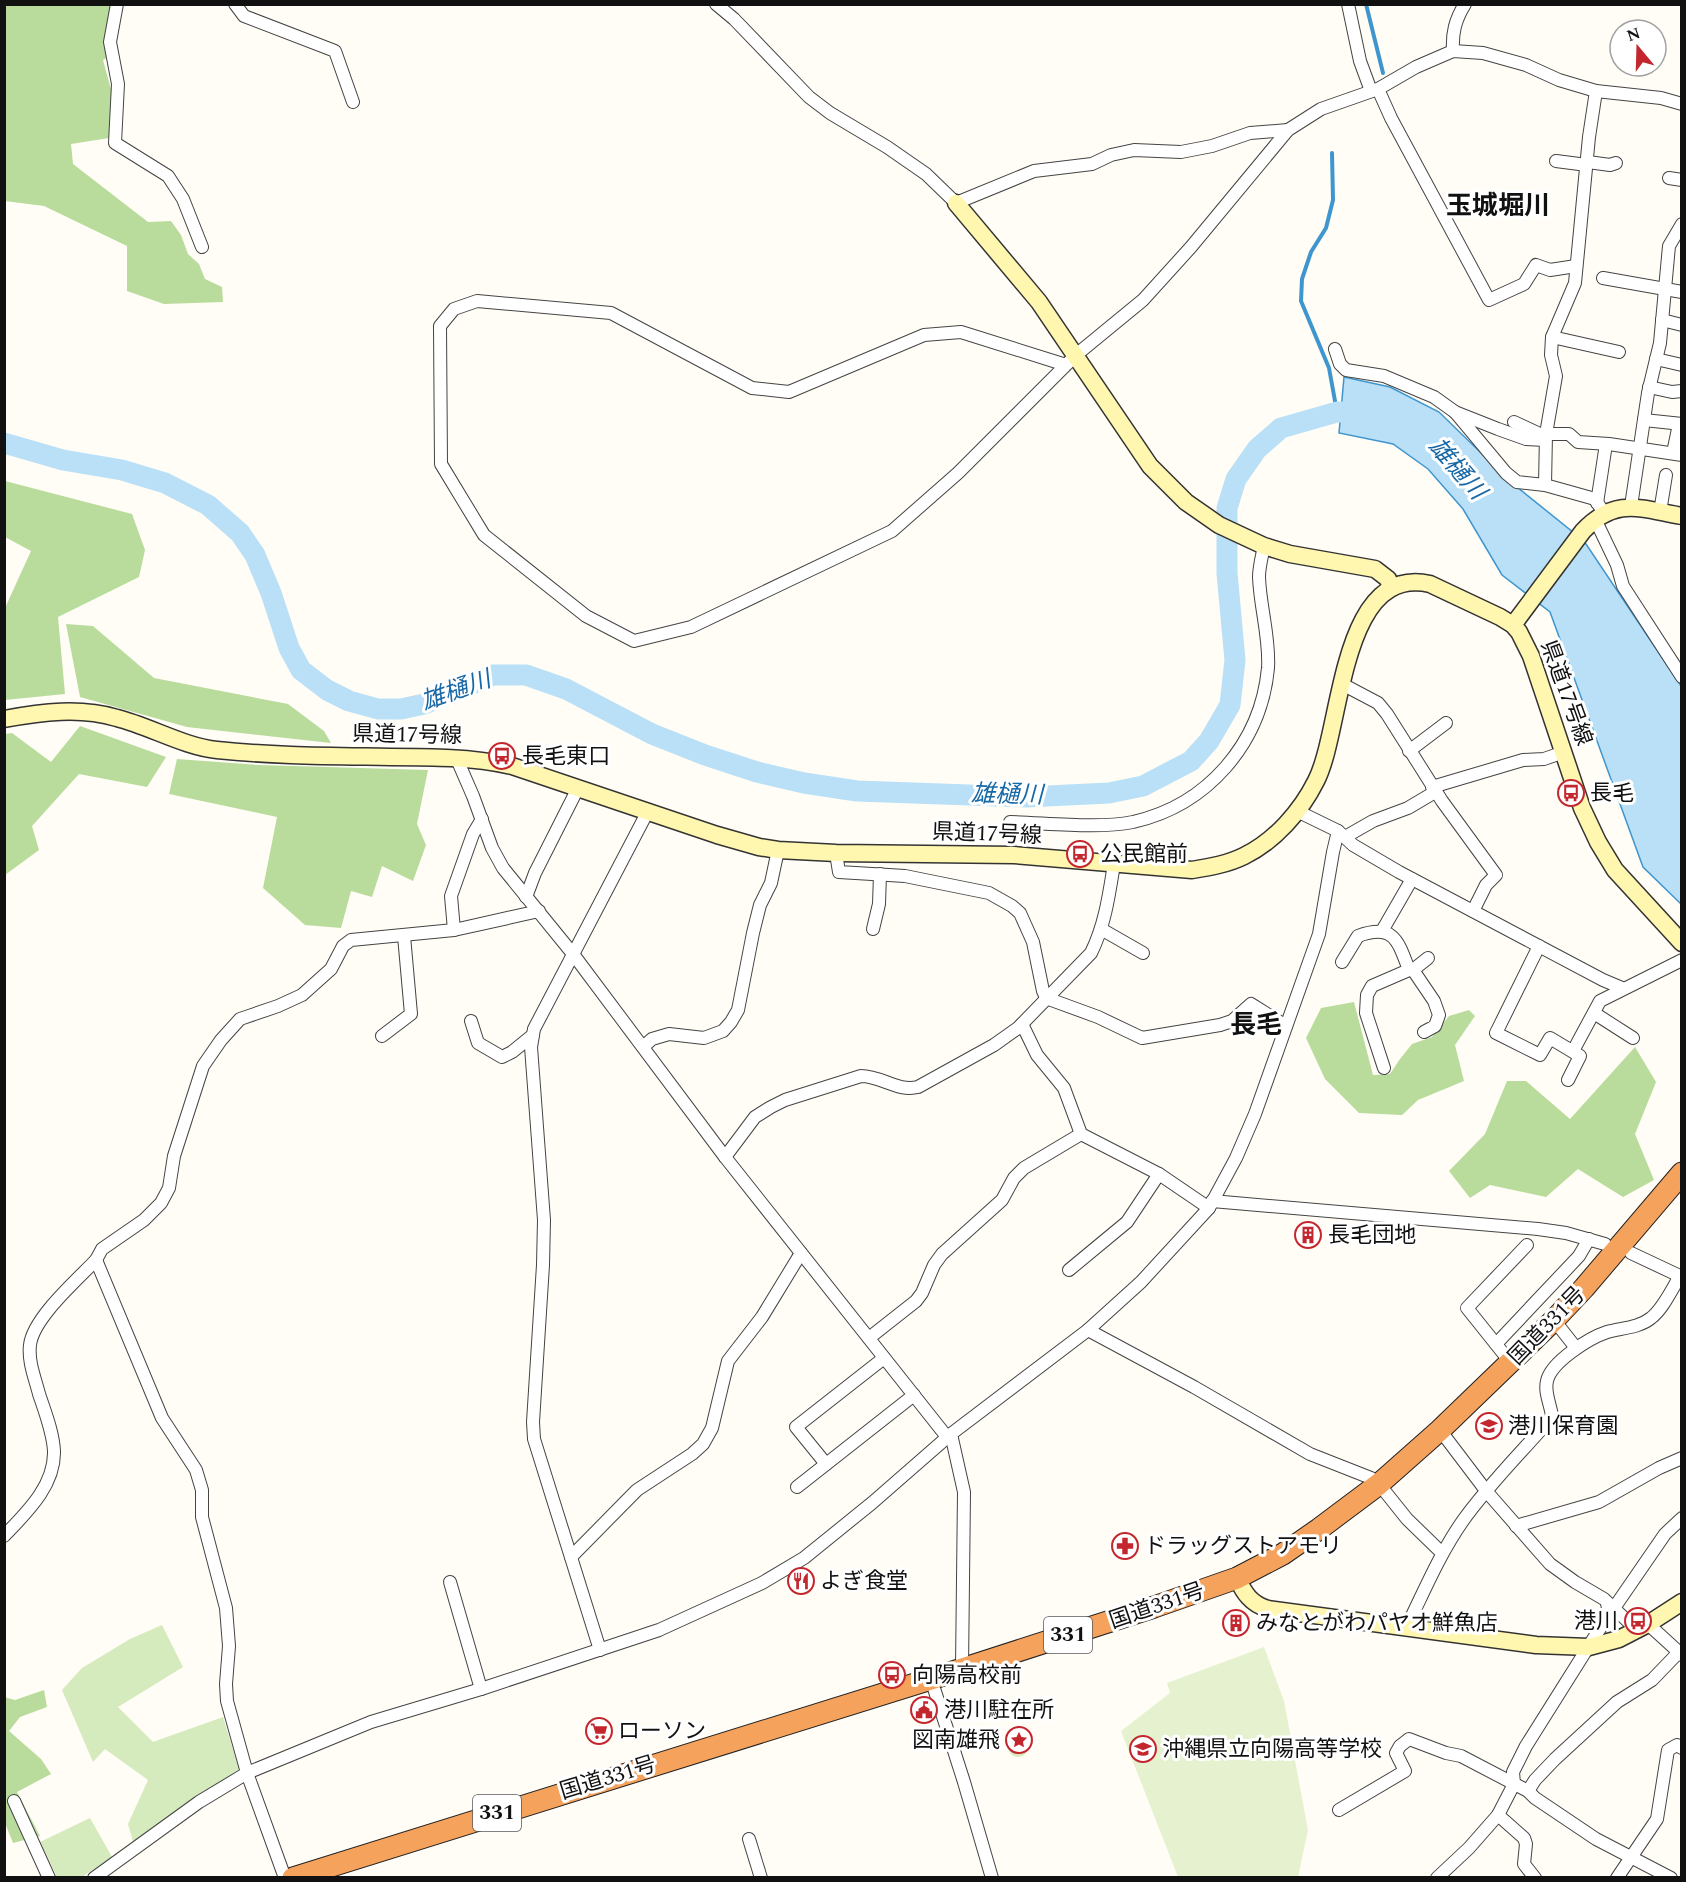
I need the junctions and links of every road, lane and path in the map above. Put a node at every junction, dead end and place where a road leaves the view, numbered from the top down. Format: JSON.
{"nodes":[{"id":1,"x":117,"y":4,"type":"edge"},
{"id":2,"x":235,"y":4,"type":"edge"},
{"id":3,"x":716,"y":4,"type":"edge"},
{"id":4,"x":1348,"y":4,"type":"edge"},
{"id":5,"x":1465,"y":4,"type":"edge"},
{"id":6,"x":1453,"y":51,"type":"junction"},
{"id":7,"x":1374,"y":90,"type":"junction"},
{"id":8,"x":1596,"y":91,"type":"junction"},
{"id":9,"x":353,"y":102,"type":"dead end"},
{"id":10,"x":1682,"y":104,"type":"edge"},
{"id":11,"x":1287,"y":130,"type":"junction"},
{"id":12,"x":1556,"y":161,"type":"dead end"},
{"id":13,"x":1587,"y":163,"type":"junction"},
{"id":14,"x":1616,"y":163,"type":"dead end"},
{"id":15,"x":956,"y":203,"type":"junction"},
{"id":16,"x":1682,"y":224,"type":"edge"},
{"id":17,"x":202,"y":247,"type":"dead end"},
{"id":18,"x":1576,"y":266,"type":"junction"},
{"id":19,"x":1603,"y":278,"type":"dead end"},
{"id":20,"x":1664,"y":289,"type":"junction"},
{"id":21,"x":1682,"y":292,"type":"edge"},
{"id":22,"x":1662,"y":320,"type":"junction"},
{"id":23,"x":1682,"y":325,"type":"edge"},
{"id":24,"x":1552,"y":337,"type":"junction"},
{"id":25,"x":1335,"y":349,"type":"dead end"},
{"id":26,"x":1619,"y":352,"type":"dead end"},
{"id":27,"x":1656,"y":359,"type":"junction"},
{"id":28,"x":1071,"y":360,"type":"junction"},
{"id":29,"x":1682,"y":365,"type":"edge"},
{"id":30,"x":1649,"y":387,"type":"junction"},
{"id":31,"x":1682,"y":391,"type":"edge"},
{"id":32,"x":1455,"y":411,"type":"junction"},
{"id":33,"x":1644,"y":420,"type":"junction"},
{"id":34,"x":1514,"y":422,"type":"dead end"},
{"id":35,"x":1680,"y":424,"type":"edge"},
{"id":36,"x":1546,"y":437,"type":"junction"},
{"id":37,"x":1606,"y":444,"type":"junction"},
{"id":38,"x":1639,"y":448,"type":"junction"},
{"id":39,"x":1677,"y":454,"type":"edge"},
{"id":40,"x":1666,"y":475,"type":"dead end"},
{"id":41,"x":1545,"y":485,"type":"junction"},
{"id":42,"x":1630,"y":506,"type":"junction"},
{"id":43,"x":1660,"y":512,"type":"junction"},
{"id":44,"x":1595,"y":516,"type":"junction"},
{"id":45,"x":1682,"y":516,"type":"edge"},
{"id":46,"x":1264,"y":546,"type":"junction"},
{"id":47,"x":1391,"y":588,"type":"junction"},
{"id":48,"x":1513,"y":625,"type":"junction"},
{"id":49,"x":1682,"y":677,"type":"edge"},
{"id":50,"x":1342,"y":684,"type":"junction"},
{"id":51,"x":4,"y":719,"type":"edge"},
{"id":52,"x":1446,"y":723,"type":"dead end"},
{"id":53,"x":1409,"y":751,"type":"junction"},
{"id":54,"x":1563,"y":752,"type":"junction"},
{"id":55,"x":456,"y":758,"type":"junction"},
{"id":56,"x":578,"y":788,"type":"junction"},
{"id":57,"x":1434,"y":789,"type":"junction"},
{"id":58,"x":648,"y":811,"type":"junction"},
{"id":59,"x":1297,"y":811,"type":"junction"},
{"id":60,"x":482,"y":819,"type":"junction"},
{"id":61,"x":1010,"y":822,"type":"dead end"},
{"id":62,"x":1342,"y":834,"type":"junction"},
{"id":63,"x":778,"y":850,"type":"junction"},
{"id":64,"x":836,"y":853,"type":"junction"},
{"id":65,"x":1114,"y":864,"type":"junction"},
{"id":66,"x":880,"y":874,"type":"junction"},
{"id":67,"x":1412,"y":879,"type":"junction"},
{"id":68,"x":526,"y":897,"type":"junction"},
{"id":69,"x":539,"y":911,"type":"junction"},
{"id":70,"x":1473,"y":912,"type":"junction"},
{"id":71,"x":873,"y":929,"type":"dead end"},
{"id":72,"x":1101,"y":929,"type":"junction"},
{"id":73,"x":454,"y":930,"type":"junction"},
{"id":74,"x":1382,"y":931,"type":"junction"},
{"id":75,"x":404,"y":936,"type":"junction"},
{"id":76,"x":1682,"y":943,"type":"edge"},
{"id":77,"x":1539,"y":946,"type":"junction"},
{"id":78,"x":1143,"y":953,"type":"dead end"},
{"id":79,"x":573,"y":954,"type":"junction"},
{"id":80,"x":1428,"y":958,"type":"dead end"},
{"id":81,"x":1682,"y":960,"type":"edge"},
{"id":82,"x":1342,"y":962,"type":"dead end"},
{"id":83,"x":1411,"y":970,"type":"junction"},
{"id":84,"x":1623,"y":988,"type":"junction"},
{"id":85,"x":1046,"y":998,"type":"junction"},
{"id":86,"x":1594,"y":1013,"type":"junction"},
{"id":87,"x":471,"y":1021,"type":"dead end"},
{"id":88,"x":1022,"y":1024,"type":"junction"},
{"id":89,"x":1286,"y":1026,"type":"junction"},
{"id":90,"x":1424,"y":1032,"type":"dead end"},
{"id":91,"x":533,"y":1035,"type":"junction"},
{"id":92,"x":382,"y":1036,"type":"dead end"},
{"id":93,"x":1633,"y":1038,"type":"dead end"},
{"id":94,"x":643,"y":1047,"type":"junction"},
{"id":95,"x":1573,"y":1051,"type":"junction"},
{"id":96,"x":1384,"y":1068,"type":"dead end"},
{"id":97,"x":1568,"y":1080,"type":"dead end"},
{"id":98,"x":1081,"y":1134,"type":"junction"},
{"id":99,"x":725,"y":1156,"type":"junction"},
{"id":100,"x":1682,"y":1173,"type":"edge"},
{"id":101,"x":1159,"y":1174,"type":"junction"},
{"id":102,"x":1211,"y":1205,"type":"junction"},
{"id":103,"x":1589,"y":1239,"type":"junction"},
{"id":104,"x":1605,"y":1244,"type":"dead end"},
{"id":105,"x":1527,"y":1245,"type":"dead end"},
{"id":106,"x":801,"y":1253,"type":"junction"},
{"id":107,"x":1631,"y":1253,"type":"dead end"},
{"id":108,"x":96,"y":1260,"type":"junction"},
{"id":109,"x":1069,"y":1270,"type":"dead end"},
{"id":110,"x":1681,"y":1277,"type":"edge"},
{"id":111,"x":1554,"y":1320,"type":"junction"},
{"id":112,"x":1088,"y":1330,"type":"junction"},
{"id":113,"x":869,"y":1338,"type":"junction"},
{"id":114,"x":1496,"y":1344,"type":"junction"},
{"id":115,"x":1576,"y":1348,"type":"junction"},
{"id":116,"x":884,"y":1358,"type":"junction"},
{"id":117,"x":1511,"y":1363,"type":"junction"},
{"id":118,"x":914,"y":1395,"type":"junction"},
{"id":119,"x":1440,"y":1430,"type":"junction"},
{"id":120,"x":949,"y":1435,"type":"junction"},
{"id":121,"x":1682,"y":1458,"type":"edge"},
{"id":122,"x":826,"y":1464,"type":"junction"},
{"id":123,"x":1379,"y":1484,"type":"junction"},
{"id":124,"x":797,"y":1487,"type":"dead end"},
{"id":125,"x":1487,"y":1492,"type":"junction"},
{"id":126,"x":1682,"y":1518,"type":"edge"},
{"id":127,"x":1516,"y":1527,"type":"junction"},
{"id":128,"x":4,"y":1536,"type":"edge"},
{"id":129,"x":1442,"y":1552,"type":"junction"},
{"id":130,"x":571,"y":1557,"type":"junction"},
{"id":131,"x":1237,"y":1578,"type":"junction"},
{"id":132,"x":450,"y":1582,"type":"dead end"},
{"id":133,"x":1682,"y":1602,"type":"edge"},
{"id":134,"x":1611,"y":1606,"type":"junction"},
{"id":135,"x":1643,"y":1627,"type":"junction"},
{"id":136,"x":1406,"y":1628,"type":"junction"},
{"id":137,"x":1589,"y":1647,"type":"junction"},
{"id":138,"x":600,"y":1650,"type":"junction"},
{"id":139,"x":1680,"y":1654,"type":"edge"},
{"id":140,"x":962,"y":1668,"type":"junction"},
{"id":141,"x":931,"y":1679,"type":"junction"},
{"id":142,"x":481,"y":1689,"type":"junction"},
{"id":143,"x":1682,"y":1748,"type":"edge"},
{"id":144,"x":247,"y":1773,"type":"junction"},
{"id":145,"x":1514,"y":1784,"type":"junction"},
{"id":146,"x":1528,"y":1791,"type":"junction"},
{"id":147,"x":14,"y":1801,"type":"dead end"},
{"id":148,"x":1339,"y":1810,"type":"dead end"},
{"id":149,"x":1498,"y":1815,"type":"junction"},
{"id":150,"x":749,"y":1839,"type":"dead end"},
{"id":151,"x":1630,"y":1857,"type":"junction"},
{"id":152,"x":49,"y":1878,"type":"edge"},
{"id":153,"x":94,"y":1878,"type":"edge"},
{"id":154,"x":285,"y":1878,"type":"edge"},
{"id":155,"x":293,"y":1878,"type":"edge"},
{"id":156,"x":761,"y":1878,"type":"edge"},
{"id":157,"x":992,"y":1878,"type":"edge"},
{"id":158,"x":1437,"y":1878,"type":"edge"},
{"id":159,"x":1535,"y":1878,"type":"edge"},
{"id":160,"x":1617,"y":1878,"type":"edge"},
{"id":161,"x":1671,"y":1878,"type":"edge"}],
"edges":[{"from":1,"to":17,"type":"street"},
{"from":2,"to":9,"type":"street"},
{"from":3,"to":15,"type":"street"},
{"from":4,"to":7,"type":"street"},
{"from":5,"to":6,"type":"street"},
{"from":6,"to":7,"type":"street"},
{"from":6,"to":8,"type":"street"},
{"from":7,"to":11,"type":"street"},
{"from":7,"to":18,"type":"street"},
{"from":8,"to":10,"type":"street"},
{"from":8,"to":13,"type":"street"},
{"from":11,"to":15,"type":"street"},
{"from":11,"to":28,"type":"street"},
{"from":12,"to":13,"type":"street"},
{"from":13,"to":14,"type":"street"},
{"from":13,"to":18,"type":"street"},
{"from":15,"to":28,"type":"main road"},
{"from":16,"to":20,"type":"street"},
{"from":18,"to":24,"type":"street"},
{"from":19,"to":20,"type":"street"},
{"from":20,"to":21,"type":"street"},
{"from":20,"to":22,"type":"street"},
{"from":22,"to":23,"type":"street"},
{"from":22,"to":27,"type":"street"},
{"from":24,"to":26,"type":"street"},
{"from":24,"to":36,"type":"street"},
{"from":25,"to":32,"type":"street"},
{"from":27,"to":29,"type":"street"},
{"from":27,"to":30,"type":"street"},
{"from":28,"to":28,"type":"street"},
{"from":28,"to":46,"type":"main road"},
{"from":30,"to":31,"type":"street"},
{"from":30,"to":33,"type":"street"},
{"from":32,"to":36,"type":"street"},
{"from":32,"to":41,"type":"street"},
{"from":33,"to":35,"type":"street"},
{"from":33,"to":38,"type":"street"},
{"from":34,"to":36,"type":"street"},
{"from":35,"to":39,"type":"street"},
{"from":36,"to":37,"type":"street"},
{"from":36,"to":41,"type":"street"},
{"from":37,"to":38,"type":"street"},
{"from":37,"to":44,"type":"street"},
{"from":38,"to":39,"type":"street"},
{"from":38,"to":42,"type":"street"},
{"from":40,"to":43,"type":"street"},
{"from":41,"to":44,"type":"street"},
{"from":42,"to":43,"type":"main road"},
{"from":42,"to":44,"type":"main road"},
{"from":43,"to":45,"type":"main road"},
{"from":44,"to":48,"type":"main road"},
{"from":44,"to":49,"type":"street"},
{"from":46,"to":47,"type":"main road"},
{"from":46,"to":61,"type":"street"},
{"from":47,"to":48,"type":"main road","name":"県道17号線"},
{"from":47,"to":50,"type":"main road","name":"県道17号線"},
{"from":48,"to":54,"type":"main road","name":"県道17号線"},
{"from":50,"to":53,"type":"street"},
{"from":50,"to":59,"type":"main road","name":"県道17号線"},
{"from":51,"to":55,"type":"main road","name":"県道17号線"},
{"from":52,"to":53,"type":"street"},
{"from":53,"to":57,"type":"street"},
{"from":54,"to":57,"type":"street"},
{"from":54,"to":76,"type":"main road","name":"県道17号線"},
{"from":55,"to":56,"type":"main road","name":"県道17号線"},
{"from":55,"to":60,"type":"street"},
{"from":56,"to":58,"type":"main road","name":"県道17号線"},
{"from":56,"to":68,"type":"street"},
{"from":57,"to":62,"type":"street"},
{"from":57,"to":70,"type":"street"},
{"from":58,"to":63,"type":"main road","name":"県道17号線"},
{"from":58,"to":79,"type":"street"},
{"from":59,"to":62,"type":"street"},
{"from":59,"to":65,"type":"main road","name":"県道17号線"},
{"from":60,"to":68,"type":"street"},
{"from":60,"to":73,"type":"street"},
{"from":62,"to":67,"type":"street"},
{"from":62,"to":89,"type":"street"},
{"from":63,"to":64,"type":"main road","name":"県道17号線"},
{"from":63,"to":94,"type":"street"},
{"from":64,"to":65,"type":"main road","name":"県道17号線"},
{"from":64,"to":66,"type":"street"},
{"from":65,"to":72,"type":"street"},
{"from":66,"to":71,"type":"street"},
{"from":66,"to":85,"type":"street"},
{"from":67,"to":70,"type":"street"},
{"from":67,"to":74,"type":"street"},
{"from":68,"to":69,"type":"street"},
{"from":69,"to":73,"type":"street"},
{"from":69,"to":79,"type":"street"},
{"from":70,"to":77,"type":"street"},
{"from":72,"to":78,"type":"street"},
{"from":72,"to":85,"type":"street"},
{"from":73,"to":75,"type":"street"},
{"from":74,"to":82,"type":"street"},
{"from":74,"to":83,"type":"street"},
{"from":75,"to":92,"type":"street"},
{"from":75,"to":108,"type":"street"},
{"from":77,"to":84,"type":"street"},
{"from":77,"to":95,"type":"street"},
{"from":79,"to":91,"type":"street"},
{"from":79,"to":94,"type":"street"},
{"from":80,"to":83,"type":"street"},
{"from":81,"to":84,"type":"street"},
{"from":83,"to":90,"type":"street"},
{"from":83,"to":96,"type":"street"},
{"from":84,"to":86,"type":"street"},
{"from":85,"to":88,"type":"street"},
{"from":85,"to":89,"type":"street"},
{"from":86,"to":93,"type":"street"},
{"from":86,"to":95,"type":"street"},
{"from":87,"to":91,"type":"street"},
{"from":88,"to":98,"type":"street"},
{"from":88,"to":99,"type":"street"},
{"from":89,"to":102,"type":"street"},
{"from":91,"to":130,"type":"street"},
{"from":94,"to":99,"type":"street"},
{"from":95,"to":97,"type":"street"},
{"from":98,"to":101,"type":"street"},
{"from":98,"to":113,"type":"street"},
{"from":99,"to":106,"type":"street"},
{"from":100,"to":111,"type":"highway","name":"国道331号","number":"331"},
{"from":101,"to":102,"type":"street"},
{"from":101,"to":109,"type":"street"},
{"from":102,"to":103,"type":"street"},
{"from":102,"to":112,"type":"street"},
{"from":103,"to":104,"type":"street"},
{"from":103,"to":114,"type":"street"},
{"from":105,"to":114,"type":"street"},
{"from":106,"to":113,"type":"street"},
{"from":106,"to":130,"type":"street"},
{"from":107,"to":110,"type":"street"},
{"from":108,"to":128,"type":"street"},
{"from":108,"to":144,"type":"street"},
{"from":110,"to":115,"type":"street"},
{"from":111,"to":115,"type":"street"},
{"from":111,"to":117,"type":"highway","name":"国道331号","number":"331"},
{"from":112,"to":120,"type":"street"},
{"from":112,"to":123,"type":"street"},
{"from":113,"to":116,"type":"street"},
{"from":114,"to":117,"type":"street"},
{"from":115,"to":125,"type":"street"},
{"from":116,"to":118,"type":"street"},
{"from":116,"to":122,"type":"street"},
{"from":117,"to":119,"type":"highway","name":"国道331号","number":"331"},
{"from":118,"to":120,"type":"street"},
{"from":118,"to":122,"type":"street"},
{"from":119,"to":123,"type":"highway","name":"国道331号","number":"331"},
{"from":119,"to":125,"type":"street"},
{"from":120,"to":138,"type":"street"},
{"from":120,"to":140,"type":"street"},
{"from":121,"to":127,"type":"street"},
{"from":122,"to":124,"type":"street"},
{"from":123,"to":129,"type":"street"},
{"from":123,"to":131,"type":"highway","name":"国道331号","number":"331"},
{"from":125,"to":127,"type":"street"},
{"from":125,"to":129,"type":"street"},
{"from":126,"to":134,"type":"street"},
{"from":127,"to":134,"type":"street"},
{"from":129,"to":136,"type":"street"},
{"from":130,"to":138,"type":"street"},
{"from":131,"to":136,"type":"main road"},
{"from":131,"to":140,"type":"highway","name":"国道331号","number":"331"},
{"from":132,"to":142,"type":"street"},
{"from":133,"to":135,"type":"main road"},
{"from":134,"to":135,"type":"street"},
{"from":134,"to":137,"type":"street"},
{"from":135,"to":137,"type":"main road"},
{"from":135,"to":139,"type":"street"},
{"from":136,"to":137,"type":"main road"},
{"from":137,"to":145,"type":"street"},
{"from":138,"to":142,"type":"street"},
{"from":139,"to":146,"type":"street"},
{"from":140,"to":141,"type":"highway","name":"国道331号","number":"331"},
{"from":141,"to":155,"type":"highway","name":"国道331号","number":"331"},
{"from":141,"to":157,"type":"street"},
{"from":142,"to":144,"type":"street"},
{"from":143,"to":151,"type":"street"},
{"from":144,"to":153,"type":"street"},
{"from":144,"to":154,"type":"street"},
{"from":145,"to":146,"type":"street"},
{"from":145,"to":148,"type":"street"},
{"from":145,"to":149,"type":"street"},
{"from":146,"to":151,"type":"street"},
{"from":147,"to":152,"type":"street"},
{"from":149,"to":158,"type":"street"},
{"from":149,"to":159,"type":"street"},
{"from":150,"to":156,"type":"street"},
{"from":151,"to":160,"type":"street"},
{"from":151,"to":161,"type":"street"}]}
